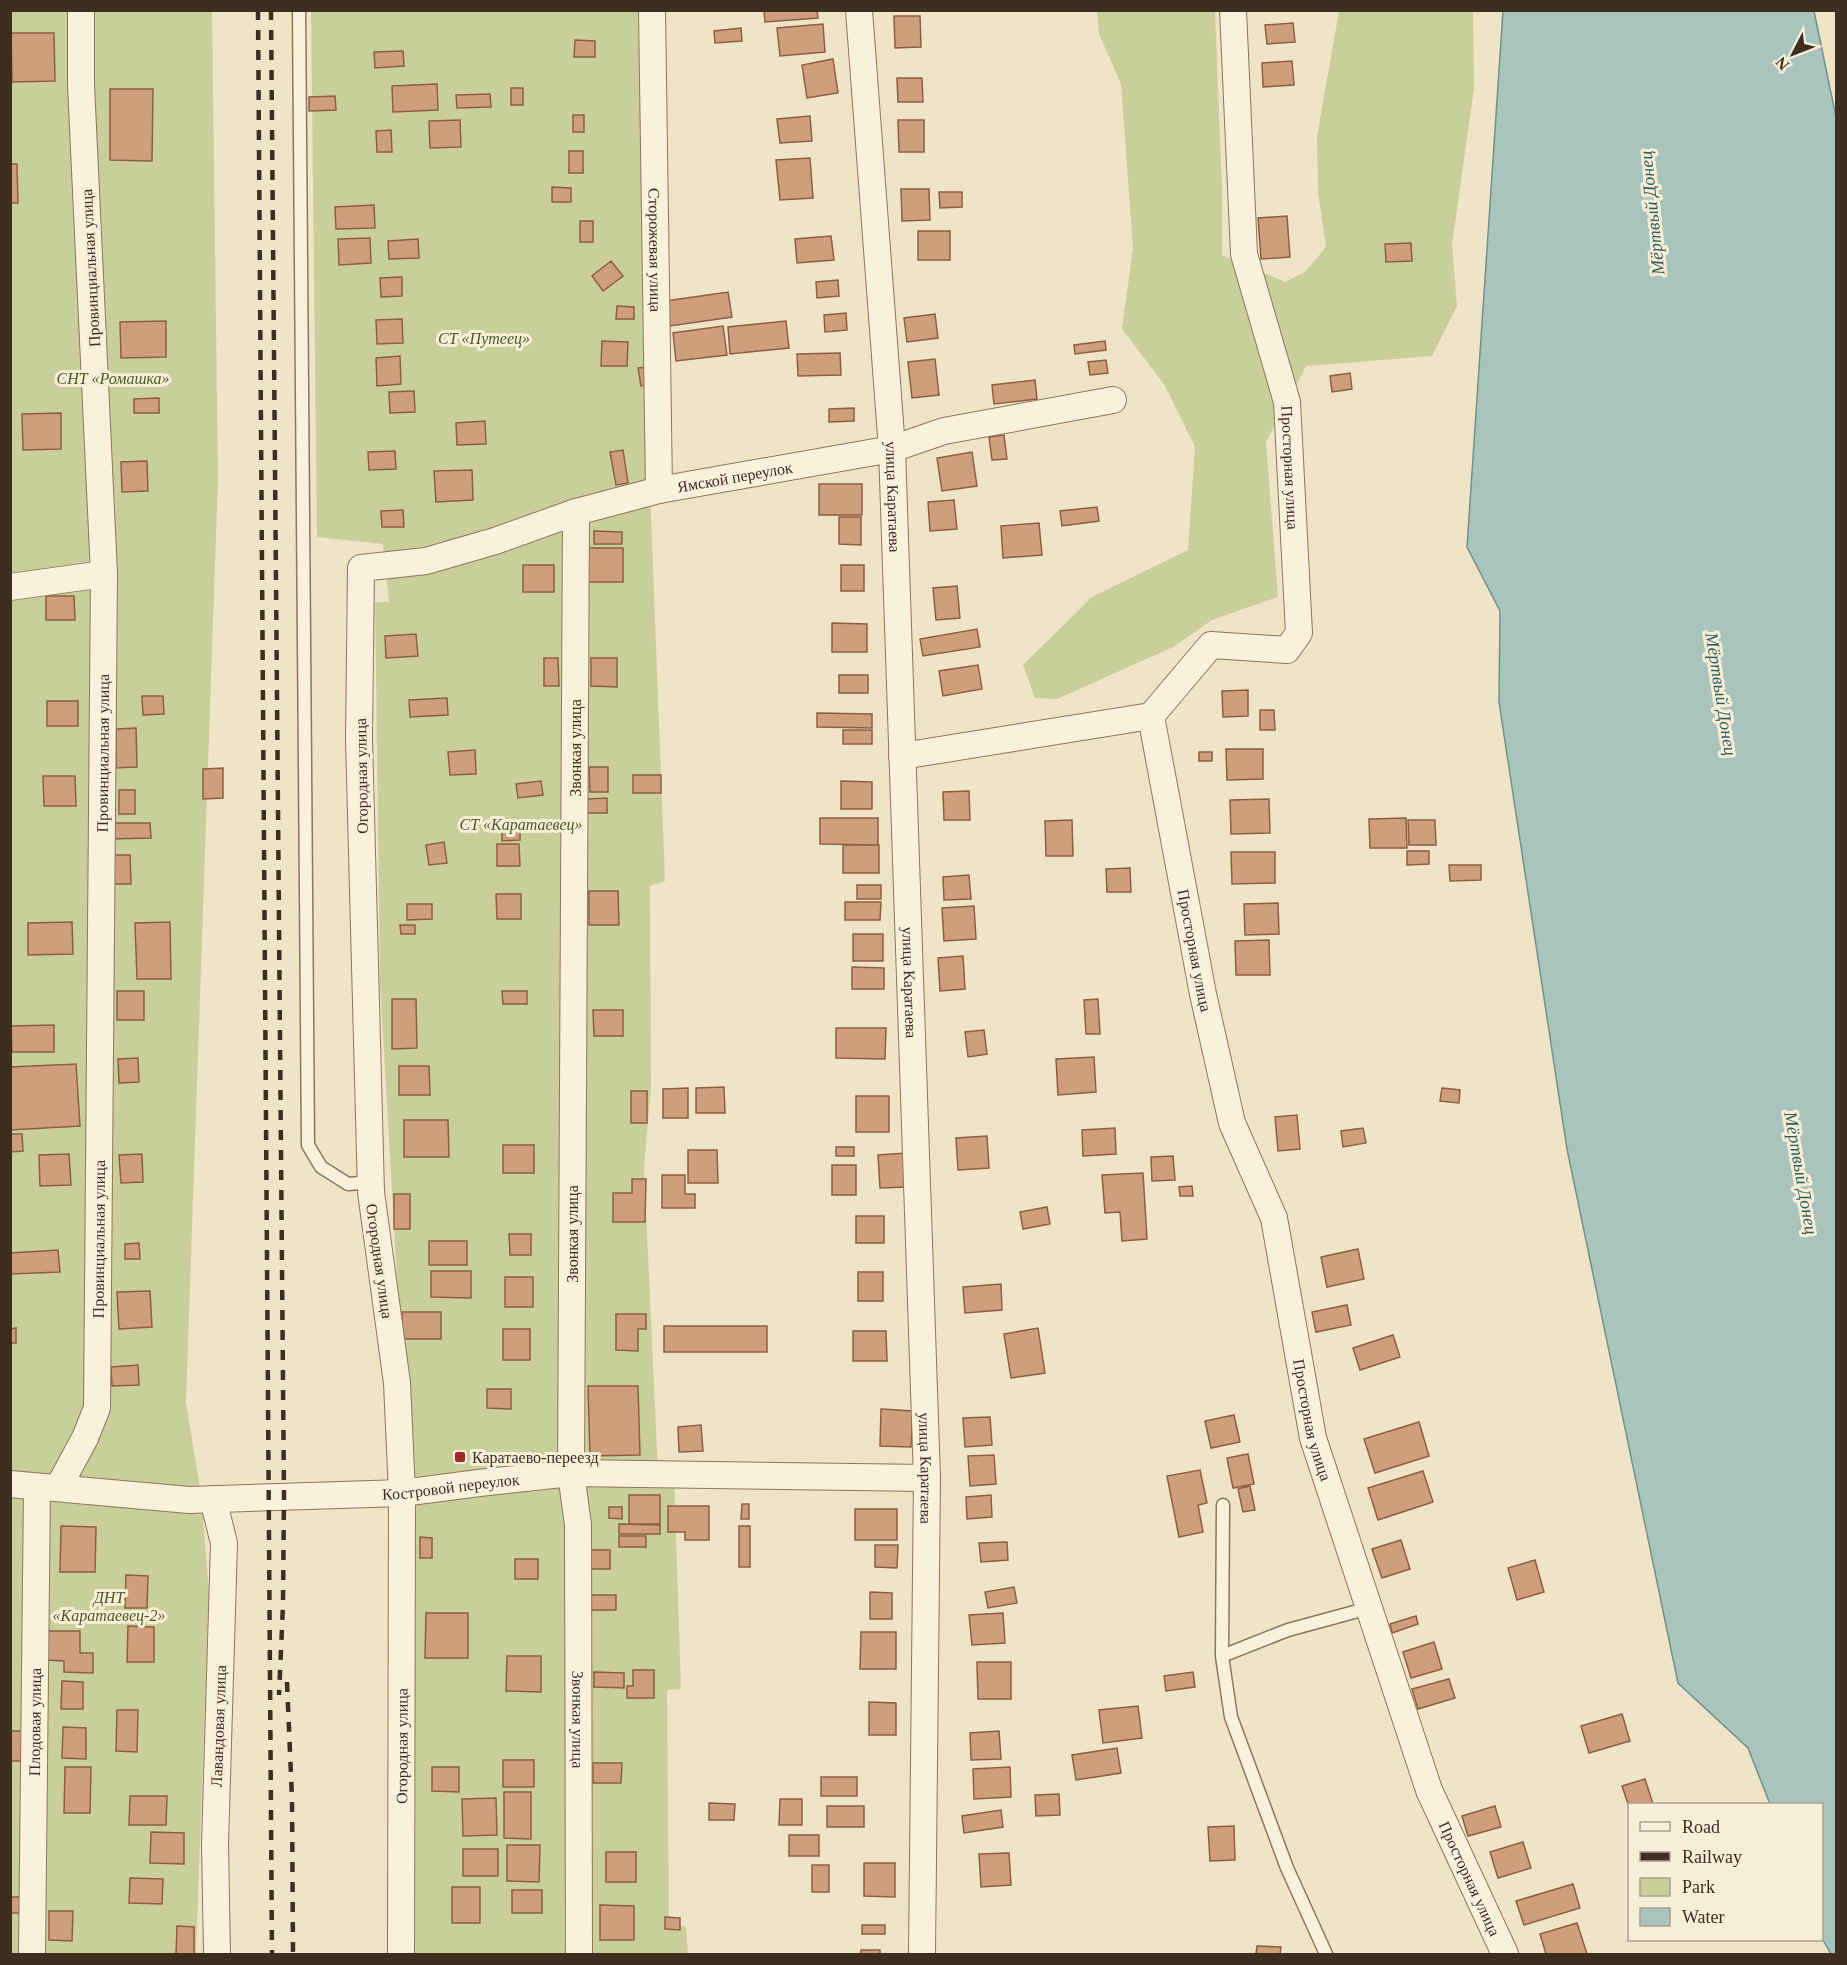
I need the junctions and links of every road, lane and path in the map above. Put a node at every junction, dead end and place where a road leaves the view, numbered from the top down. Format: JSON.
{"nodes":[{"id":1,"x":81,"y":10,"type":"edge"},
{"id":2,"x":299,"y":10,"type":"edge"},
{"id":3,"x":652,"y":10,"type":"edge"},
{"id":4,"x":859,"y":10,"type":"edge"},
{"id":5,"x":1233,"y":10,"type":"edge"},
{"id":6,"x":1113,"y":400,"type":"dead end"},
{"id":7,"x":892,"y":449,"type":"junction"},
{"id":8,"x":659,"y":490,"type":"junction"},
{"id":9,"x":576,"y":512,"type":"junction"},
{"id":10,"x":361,"y":568,"type":"joint"},
{"id":11,"x":104,"y":574,"type":"junction"},
{"id":12,"x":10,"y":587,"type":"edge"},
{"id":13,"x":1151,"y":716,"type":"junction"},
{"id":14,"x":902,"y":756,"type":"junction"},
{"id":15,"x":370,"y":1182,"type":"junction"},
{"id":16,"x":571,"y":1473,"type":"junction"},
{"id":17,"x":927,"y":1478,"type":"junction"},
{"id":18,"x":10,"y":1484,"type":"edge"},
{"id":19,"x":47,"y":1488,"type":"junction"},
{"id":20,"x":402,"y":1493,"type":"junction"},
{"id":21,"x":213,"y":1499,"type":"junction"},
{"id":22,"x":1223,"y":1505,"type":"dead end"},
{"id":23,"x":1369,"y":1608,"type":"junction"},
{"id":24,"x":1222,"y":1656,"type":"junction"},
{"id":25,"x":32,"y":1954,"type":"edge"},
{"id":26,"x":217,"y":1954,"type":"edge"},
{"id":27,"x":401,"y":1954,"type":"edge"},
{"id":28,"x":579,"y":1954,"type":"edge"},
{"id":29,"x":922,"y":1954,"type":"edge"},
{"id":30,"x":1326,"y":1954,"type":"edge"},
{"id":31,"x":1505,"y":1954,"type":"edge"}],
"edges":[{"from":1,"to":11,"type":"street","name":"Провинциальная улица"},
{"from":2,"to":15,"type":"lane"},
{"from":3,"to":8,"type":"street","name":"Сторожевая улица"},
{"from":4,"to":7,"type":"street","name":"улица Каратаева"},
{"from":5,"to":13,"type":"street","name":"Просторная улица"},
{"from":6,"to":7,"type":"street","name":"Ямской переулок"},
{"from":7,"to":8,"type":"street","name":"Ямской переулок"},
{"from":7,"to":14,"type":"street","name":"улица Каратаева"},
{"from":8,"to":9,"type":"street","name":"Ямской переулок"},
{"from":9,"to":10,"type":"street","name":"Ямской переулок"},
{"from":9,"to":16,"type":"street","name":"Звонкая улица"},
{"from":10,"to":15,"type":"street","name":"Огородная улица"},
{"from":11,"to":12,"type":"street"},
{"from":11,"to":19,"type":"street","name":"Провинциальная улица"},
{"from":13,"to":14,"type":"street"},
{"from":13,"to":23,"type":"street","name":"Просторная улица"},
{"from":14,"to":17,"type":"street","name":"улица Каратаева"},
{"from":15,"to":20,"type":"street","name":"Огородная улица"},
{"from":16,"to":17,"type":"street","name":"Костровой переулок"},
{"from":16,"to":20,"type":"street","name":"Костровой переулок"},
{"from":16,"to":28,"type":"street","name":"Звонкая улица"},
{"from":17,"to":29,"type":"street","name":"улица Каратаева"},
{"from":18,"to":19,"type":"street","name":"Костровой переулок"},
{"from":19,"to":21,"type":"street","name":"Костровой переулок"},
{"from":19,"to":25,"type":"street","name":"Плодовая улица"},
{"from":20,"to":21,"type":"street","name":"Костровой переулок"},
{"from":20,"to":27,"type":"street","name":"Огородная улица"},
{"from":21,"to":26,"type":"street","name":"Лавандовая улица"},
{"from":22,"to":24,"type":"lane"},
{"from":23,"to":24,"type":"lane"},
{"from":23,"to":31,"type":"street","name":"Просторная улица"},
{"from":24,"to":30,"type":"lane"}]}
